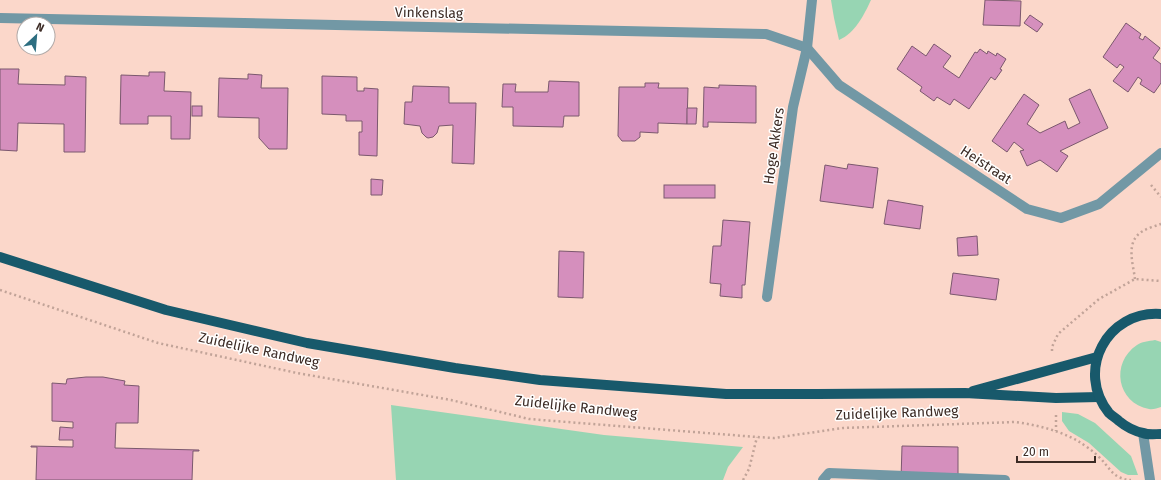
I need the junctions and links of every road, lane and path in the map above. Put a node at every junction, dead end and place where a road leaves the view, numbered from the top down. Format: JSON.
{"nodes":[{"id":1,"x":812,"y":0,"type":"edge"},
{"id":2,"x":0,"y":18,"type":"edge"},
{"id":3,"x":808,"y":48,"type":"junction"},
{"id":4,"x":1161,"y":153,"type":"edge"},
{"id":5,"x":1161,"y":224,"type":"edge"},
{"id":6,"x":0,"y":257,"type":"edge"},
{"id":7,"x":1161,"y":281,"type":"edge"},
{"id":8,"x":0,"y":290,"type":"edge"},
{"id":9,"x":767,"y":297,"type":"dead end"},
{"id":10,"x":1161,"y":314,"type":"edge"},
{"id":11,"x":1097,"y":357,"type":"junction"},
{"id":12,"x":965,"y":393,"type":"junction"},
{"id":13,"x":1099,"y":397,"type":"junction"},
{"id":14,"x":1143,"y":433,"type":"junction"},
{"id":15,"x":1161,"y":434,"type":"edge"},
{"id":16,"x":757,"y":437,"type":"junction"},
{"id":17,"x":874,"y":477,"type":"edge"},
{"id":18,"x":743,"y":480,"type":"edge"},
{"id":19,"x":823,"y":480,"type":"edge"},
{"id":20,"x":1005,"y":480,"type":"edge"},
{"id":21,"x":1138,"y":480,"type":"edge"},
{"id":22,"x":1150,"y":480,"type":"edge"}],
"edges":[{"from":1,"to":3,"type":"street","name":"Hoge Akkers"},
{"from":2,"to":3,"type":"street","name":"Vinkenslag"},
{"from":3,"to":4,"type":"street","name":"Heistraat"},
{"from":3,"to":9,"type":"street","name":"Hoge Akkers"},
{"from":5,"to":7,"type":"path"},
{"from":6,"to":12,"type":"main road","name":"Zuidelijke Randweg"},
{"from":8,"to":16,"type":"path","name":"Zuidelijke Randweg"},
{"from":10,"to":11,"type":"main road"},
{"from":11,"to":12,"type":"main road","name":"Zuidelijke Randweg"},
{"from":11,"to":13,"type":"main road"},
{"from":12,"to":13,"type":"main road","name":"Zuidelijke Randweg"},
{"from":13,"to":14,"type":"main road"},
{"from":14,"to":15,"type":"main road"},
{"from":14,"to":22,"type":"street"},
{"from":16,"to":18,"type":"path"},
{"from":16,"to":21,"type":"path","name":"Zuidelijke Randweg"},
{"from":17,"to":19,"type":"street"},
{"from":17,"to":20,"type":"street"}]}
